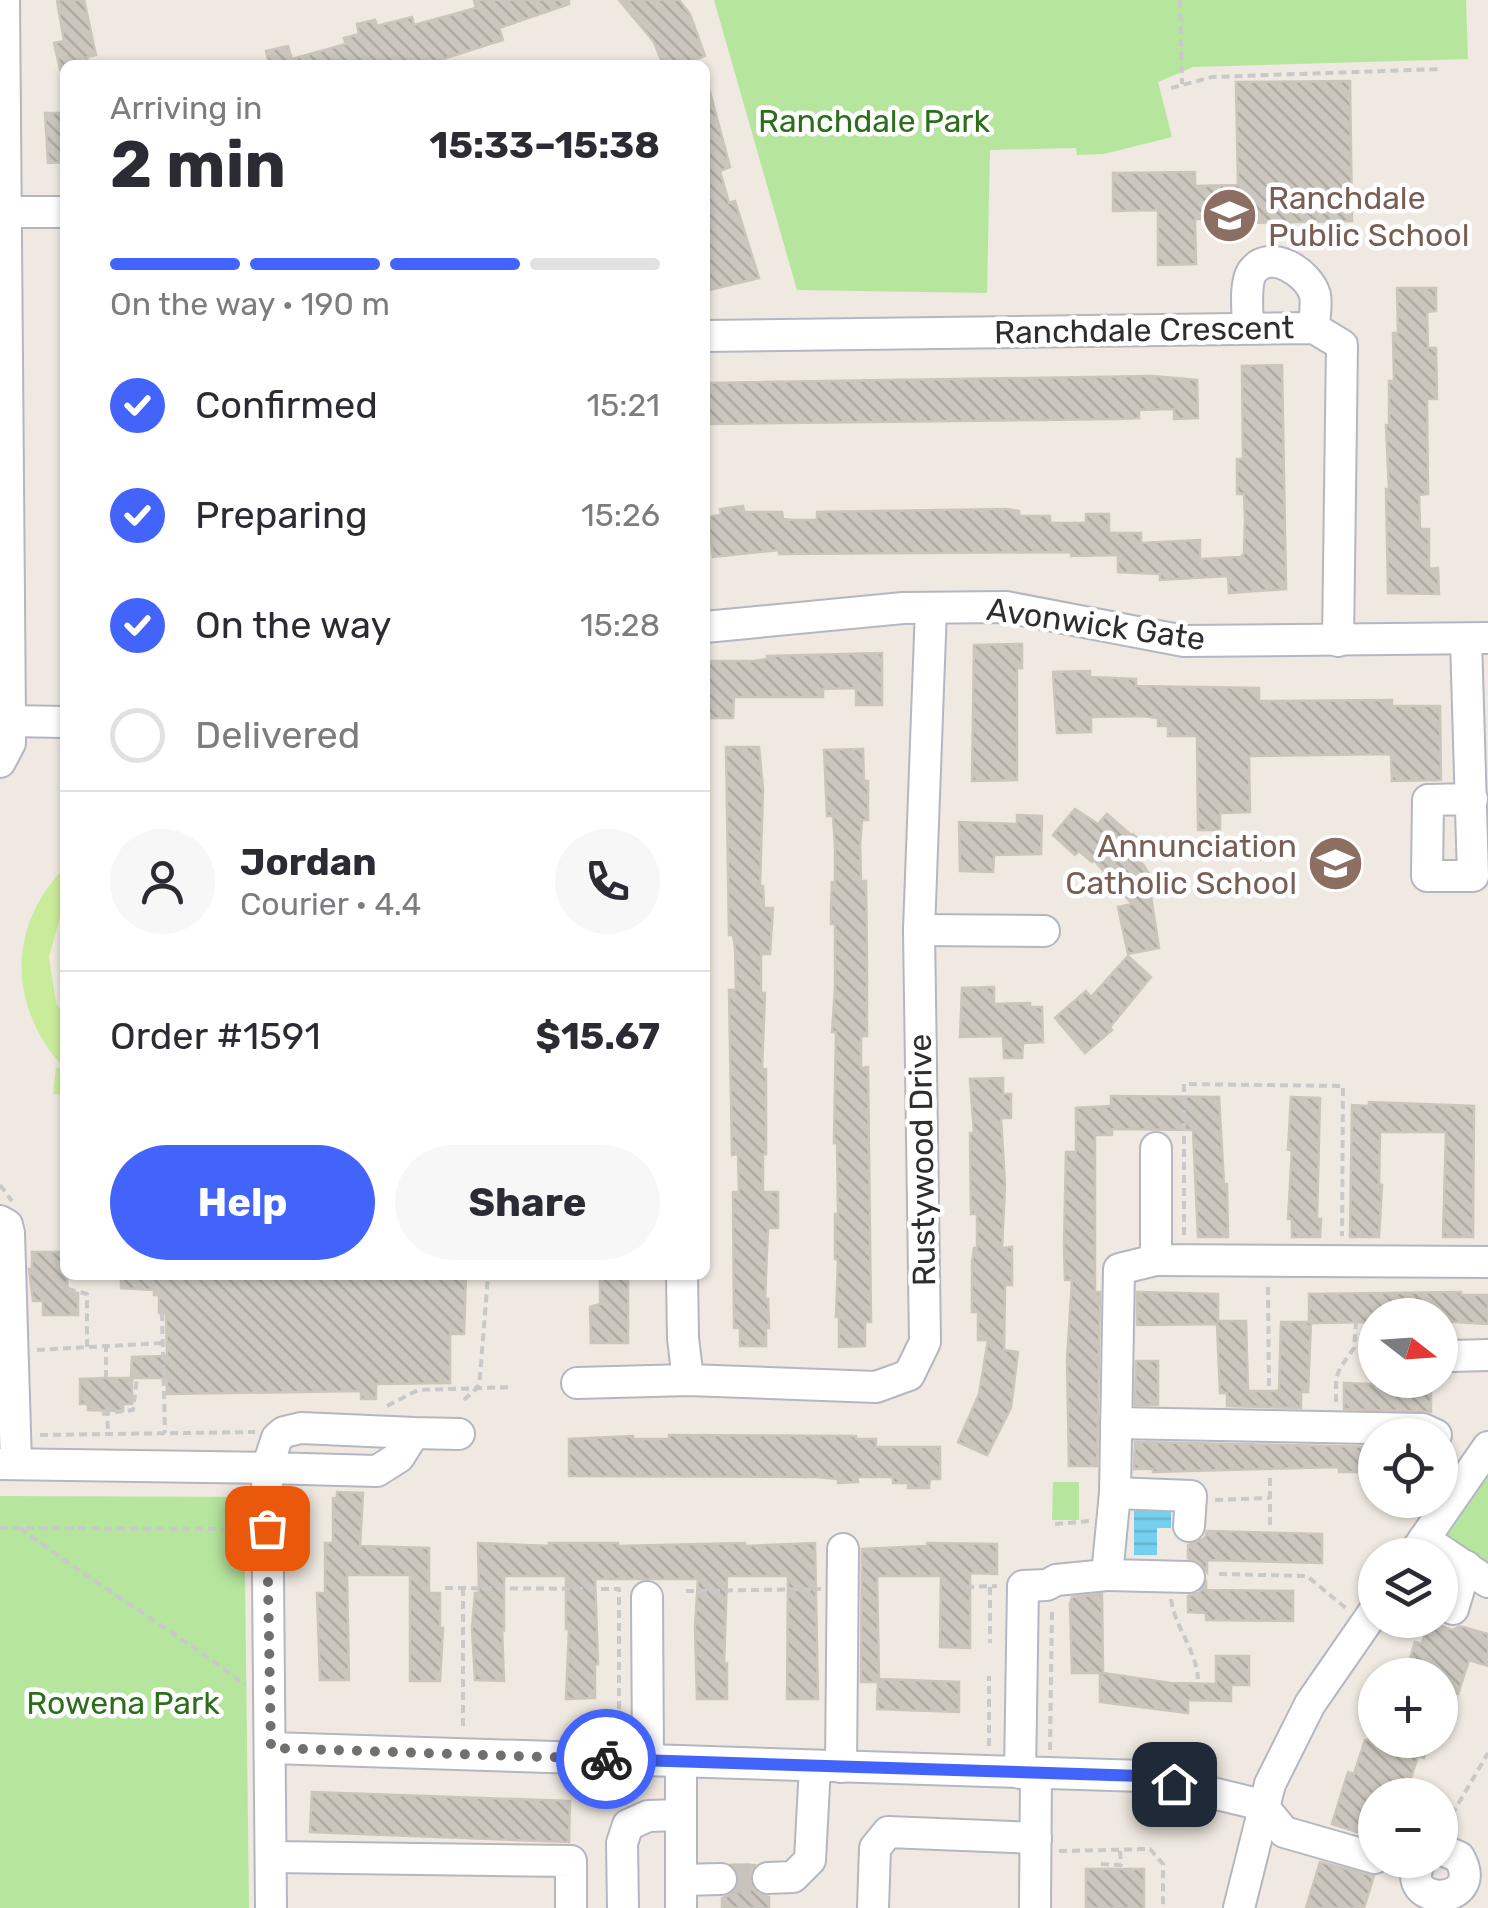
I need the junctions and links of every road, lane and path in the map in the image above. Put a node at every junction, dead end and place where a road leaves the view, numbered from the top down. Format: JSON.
{"nodes":[{"id":1,"x":4,"y":0,"type":"edge"},
{"id":2,"x":1180,"y":0,"type":"edge"},
{"id":3,"x":1441,"y":69,"type":"dead end"},
{"id":4,"x":1182,"y":84,"type":"junction"},
{"id":5,"x":1172,"y":88,"type":"dead end"},
{"id":6,"x":5,"y":212,"type":"junction"},
{"id":7,"x":60,"y":212,"type":"edge"},
{"id":8,"x":1248,"y":328,"type":"junction"},
{"id":9,"x":1314,"y":328,"type":"junction"},
{"id":10,"x":710,"y":336,"type":"edge"},
{"id":11,"x":931,"y":608,"type":"junction"},
{"id":12,"x":710,"y":626,"type":"edge"},
{"id":13,"x":1477,"y":639,"type":"edge"},
{"id":14,"x":1338,"y":641,"type":"junction"},
{"id":15,"x":10,"y":721,"type":"junction"},
{"id":16,"x":60,"y":722,"type":"edge"},
{"id":17,"x":0,"y":762,"type":"edge"},
{"id":18,"x":1472,"y":799,"type":"dead end"},
{"id":19,"x":919,"y":930,"type":"junction"},
{"id":20,"x":1044,"y":931,"type":"dead end"},
{"id":21,"x":1156,"y":1148,"type":"dead end"},
{"id":22,"x":0,"y":1222,"type":"edge"},
{"id":23,"x":1170,"y":1260,"type":"junction"},
{"id":24,"x":1342,"y":1261,"type":"junction"},
{"id":25,"x":1488,"y":1262,"type":"edge"},
{"id":26,"x":488,"y":1280,"type":"edge"},
{"id":27,"x":682,"y":1280,"type":"edge"},
{"id":28,"x":1268,"y":1287,"type":"dead end"},
{"id":29,"x":68,"y":1289,"type":"dead end"},
{"id":30,"x":162,"y":1313,"type":"dead end"},
{"id":31,"x":1356,"y":1322,"type":"dead end"},
{"id":32,"x":162,"y":1343,"type":"junction"},
{"id":33,"x":106,"y":1346,"type":"junction"},
{"id":34,"x":88,"y":1347,"type":"junction"},
{"id":35,"x":13,"y":1351,"type":"junction"},
{"id":36,"x":1488,"y":1355,"type":"edge"},
{"id":37,"x":1458,"y":1356,"type":"edge"},
{"id":38,"x":106,"y":1378,"type":"dead end"},
{"id":39,"x":136,"y":1378,"type":"dead end"},
{"id":40,"x":688,"y":1380,"type":"junction"},
{"id":41,"x":577,"y":1383,"type":"dead end"},
{"id":42,"x":513,"y":1387,"type":"dead end"},
{"id":43,"x":477,"y":1388,"type":"junction"},
{"id":44,"x":1269,"y":1388,"type":"dead end"},
{"id":45,"x":464,"y":1400,"type":"dead end"},
{"id":46,"x":379,"y":1407,"type":"dead end"},
{"id":47,"x":1116,"y":1423,"type":"junction"},
{"id":48,"x":1335,"y":1426,"type":"junction"},
{"id":49,"x":1358,"y":1427,"type":"edge"},
{"id":50,"x":262,"y":1428,"type":"dead end"},
{"id":51,"x":414,"y":1433,"type":"junction"},
{"id":52,"x":108,"y":1434,"type":"junction"},
{"id":53,"x":165,"y":1434,"type":"junction"},
{"id":54,"x":459,"y":1434,"type":"dead end"},
{"id":55,"x":1458,"y":1443,"type":"edge"},
{"id":56,"x":1484,"y":1452,"type":"edge"},
{"id":57,"x":10,"y":1455,"type":"edge"},
{"id":58,"x":266,"y":1468,"type":"junction"},
{"id":59,"x":1270,"y":1474,"type":"dead end"},
{"id":60,"x":1270,"y":1498,"type":"junction"},
{"id":61,"x":1114,"y":1503,"type":"junction"},
{"id":62,"x":1190,"y":1515,"type":"joint"},
{"id":63,"x":267,"y":1521,"type":"junction"},
{"id":64,"x":1055,"y":1524,"type":"dead end"},
{"id":65,"x":1270,"y":1526,"type":"dead end"},
{"id":66,"x":0,"y":1528,"type":"edge"},
{"id":67,"x":20,"y":1528,"type":"junction"},
{"id":68,"x":1425,"y":1538,"type":"edge"},
{"id":69,"x":842,"y":1549,"type":"dead end"},
{"id":70,"x":1477,"y":1574,"type":"edge"},
{"id":71,"x":1107,"y":1575,"type":"junction"},
{"id":72,"x":1192,"y":1576,"type":"junction"},
{"id":73,"x":1056,"y":1580,"type":"junction"},
{"id":74,"x":990,"y":1586,"type":"junction"},
{"id":75,"x":1024,"y":1586,"type":"junction"},
{"id":76,"x":966,"y":1587,"type":"dead end"},
{"id":77,"x":446,"y":1588,"type":"dead end"},
{"id":78,"x":462,"y":1588,"type":"junction"},
{"id":79,"x":842,"y":1589,"type":"junction"},
{"id":80,"x":686,"y":1591,"type":"dead end"},
{"id":81,"x":647,"y":1597,"type":"dead end"},
{"id":82,"x":1458,"y":1601,"type":"edge"},
{"id":83,"x":1358,"y":1608,"type":"edge"},
{"id":84,"x":1358,"y":1616,"type":"edge"},
{"id":85,"x":990,"y":1643,"type":"dead end"},
{"id":86,"x":989,"y":1676,"type":"dead end"},
{"id":87,"x":1198,"y":1679,"type":"dead end"},
{"id":88,"x":270,"y":1701,"type":"junction"},
{"id":89,"x":988,"y":1746,"type":"dead end"},
{"id":90,"x":271,"y":1748,"type":"junction"},
{"id":91,"x":1488,"y":1752,"type":"edge"},
{"id":92,"x":463,"y":1754,"type":"junction"},
{"id":93,"x":634,"y":1760,"type":"junction"},
{"id":94,"x":681,"y":1762,"type":"junction"},
{"id":95,"x":828,"y":1766,"type":"junction"},
{"id":96,"x":1035,"y":1773,"type":"junction"},
{"id":97,"x":1458,"y":1804,"type":"edge"},
{"id":98,"x":681,"y":1815,"type":"junction"},
{"id":99,"x":1269,"y":1815,"type":"junction"},
{"id":100,"x":1358,"y":1843,"type":"edge"},
{"id":101,"x":1036,"y":1844,"type":"junction"},
{"id":102,"x":1120,"y":1850,"type":"junction"},
{"id":103,"x":1358,"y":1853,"type":"edge"},
{"id":104,"x":272,"y":1857,"type":"junction"},
{"id":105,"x":1101,"y":1864,"type":"dead end"},
{"id":106,"x":768,"y":1878,"type":"tunnel mouth"},
{"id":107,"x":722,"y":1879,"type":"tunnel mouth"},
{"id":108,"x":681,"y":1894,"type":"edge"},
{"id":109,"x":271,"y":1908,"type":"edge"},
{"id":110,"x":571,"y":1908,"type":"edge"},
{"id":111,"x":623,"y":1908,"type":"edge"},
{"id":112,"x":872,"y":1908,"type":"edge"},
{"id":113,"x":1035,"y":1908,"type":"edge"},
{"id":114,"x":1163,"y":1908,"type":"edge"},
{"id":115,"x":1239,"y":1908,"type":"edge"}],
"edges":[{"from":1,"to":6,"type":"street"},
{"from":2,"to":4,"type":"path"},
{"from":3,"to":4,"type":"path"},
{"from":4,"to":5,"type":"path"},
{"from":6,"to":7,"type":"street"},
{"from":6,"to":15,"type":"street"},
{"from":8,"to":9,"type":"street","name":"Ranchdale Crescent"},
{"from":8,"to":9,"type":"street"},
{"from":8,"to":10,"type":"street","name":"Ranchdale Crescent"},
{"from":9,"to":14,"type":"street","name":"Ranchdale Crescent"},
{"from":11,"to":12,"type":"street","name":"Avonwick Gate"},
{"from":11,"to":14,"type":"street","name":"Avonwick Gate"},
{"from":11,"to":19,"type":"street","name":"Rustywood Drive"},
{"from":13,"to":14,"type":"street","name":"Avonwick Gate"},
{"from":13,"to":18,"type":"street"},
{"from":15,"to":16,"type":"street"},
{"from":15,"to":17,"type":"street"},
{"from":19,"to":20,"type":"street"},
{"from":19,"to":40,"type":"street","name":"Rustywood Drive"},
{"from":21,"to":23,"type":"street"},
{"from":22,"to":35,"type":"street"},
{"from":23,"to":24,"type":"street"},
{"from":23,"to":24,"type":"path"},
{"from":23,"to":47,"type":"street"},
{"from":24,"to":25,"type":"street"},
{"from":26,"to":43,"type":"path"},
{"from":27,"to":40,"type":"street"},
{"from":28,"to":44,"type":"path"},
{"from":29,"to":34,"type":"path"},
{"from":30,"to":32,"type":"path"},
{"from":31,"to":48,"type":"path"},
{"from":32,"to":33,"type":"path"},
{"from":32,"to":53,"type":"path"},
{"from":33,"to":34,"type":"path"},
{"from":33,"to":38,"type":"path"},
{"from":34,"to":35,"type":"path"},
{"from":35,"to":57,"type":"street"},
{"from":36,"to":37,"type":"street"},
{"from":39,"to":52,"type":"path"},
{"from":40,"to":41,"type":"street","name":"Rustywood Drive"},
{"from":42,"to":43,"type":"path"},
{"from":43,"to":45,"type":"path"},
{"from":43,"to":46,"type":"path"},
{"from":47,"to":48,"type":"street"},
{"from":47,"to":61,"type":"street"},
{"from":48,"to":49,"type":"street"},
{"from":50,"to":53,"type":"path"},
{"from":51,"to":54,"type":"street"},
{"from":51,"to":58,"type":"street"},
{"from":51,"to":58,"type":"street"},
{"from":52,"to":53,"type":"path"},
{"from":52,"to":57,"type":"path"},
{"from":55,"to":56,"type":"street"},
{"from":56,"to":68,"type":"street"},
{"from":57,"to":58,"type":"street"},
{"from":58,"to":63,"type":"street"},
{"from":59,"to":60,"type":"path"},
{"from":60,"to":62,"type":"path"},
{"from":60,"to":65,"type":"path"},
{"from":61,"to":62,"type":"street"},
{"from":61,"to":64,"type":"path"},
{"from":61,"to":71,"type":"street"},
{"from":63,"to":67,"type":"path"},
{"from":63,"to":88,"type":"street"},
{"from":66,"to":67,"type":"path"},
{"from":67,"to":88,"type":"path"},
{"from":69,"to":79,"type":"street"},
{"from":70,"to":82,"type":"street"},
{"from":71,"to":72,"type":"street"},
{"from":71,"to":73,"type":"street"},
{"from":72,"to":83,"type":"path"},
{"from":72,"to":87,"type":"path"},
{"from":73,"to":75,"type":"street"},
{"from":73,"to":96,"type":"path"},
{"from":74,"to":75,"type":"path"},
{"from":74,"to":76,"type":"path"},
{"from":74,"to":85,"type":"path"},
{"from":75,"to":96,"type":"street"},
{"from":77,"to":78,"type":"path"},
{"from":78,"to":92,"type":"path"},
{"from":78,"to":93,"type":"path"},
{"from":79,"to":80,"type":"path"},
{"from":79,"to":95,"type":"street"},
{"from":81,"to":93,"type":"street"},
{"from":84,"to":99,"type":"street"},
{"from":86,"to":89,"type":"path"},
{"from":88,"to":90,"type":"street"},
{"from":90,"to":92,"type":"street"},
{"from":90,"to":104,"type":"street"},
{"from":91,"to":97,"type":"path"},
{"from":92,"to":93,"type":"street"},
{"from":93,"to":94,"type":"street"},
{"from":94,"to":95,"type":"street"},
{"from":94,"to":98,"type":"street"},
{"from":95,"to":96,"type":"street"},
{"from":95,"to":106,"type":"street"},
{"from":96,"to":99,"type":"street"},
{"from":96,"to":101,"type":"street"},
{"from":98,"to":108,"type":"street"},
{"from":98,"to":111,"type":"street"},
{"from":99,"to":100,"type":"street"},
{"from":99,"to":103,"type":"street"},
{"from":99,"to":115,"type":"street"},
{"from":101,"to":102,"type":"path"},
{"from":101,"to":112,"type":"street"},
{"from":101,"to":113,"type":"street"},
{"from":102,"to":105,"type":"path"},
{"from":102,"to":114,"type":"path"},
{"from":104,"to":109,"type":"street"},
{"from":104,"to":110,"type":"street"},
{"from":107,"to":108,"type":"street"}]}
